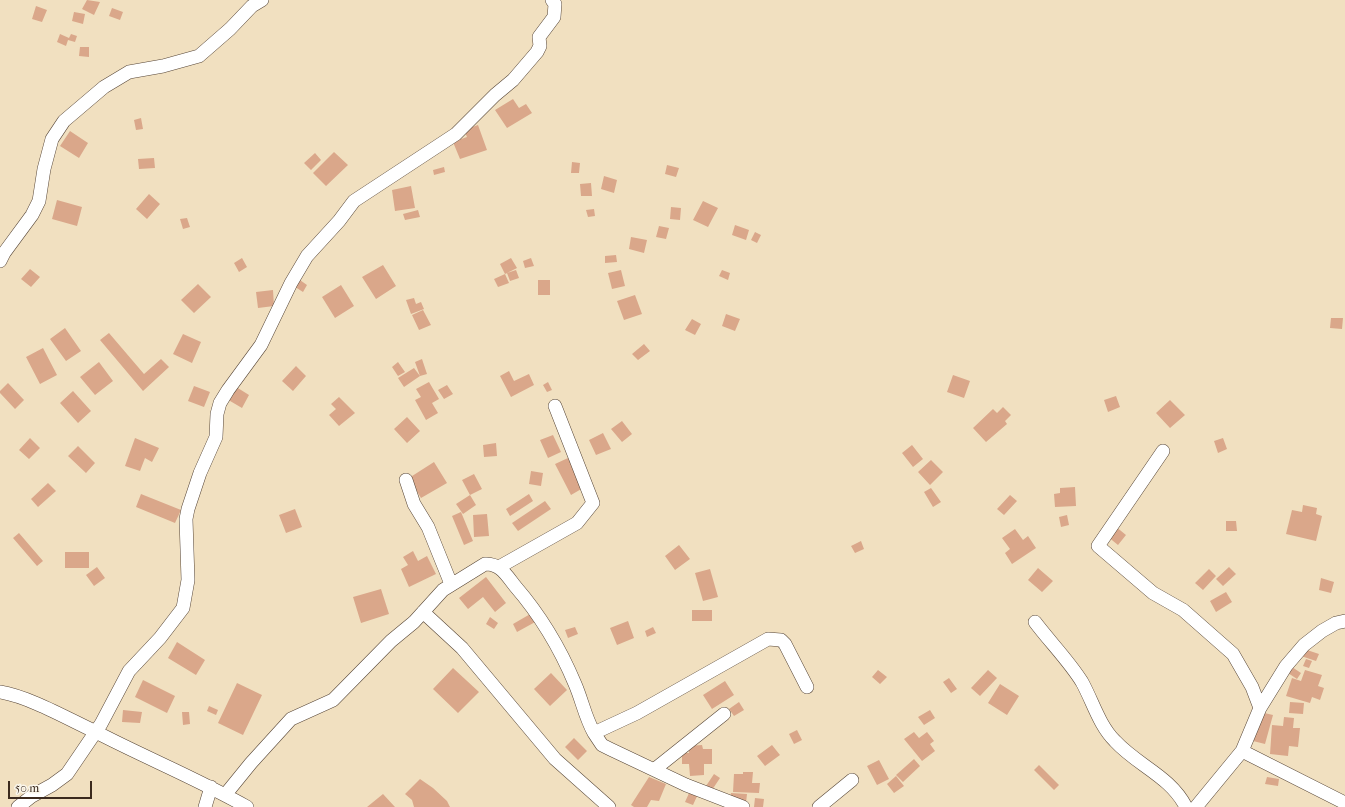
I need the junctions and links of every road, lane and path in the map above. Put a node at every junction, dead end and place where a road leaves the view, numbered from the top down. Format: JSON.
{"nodes":[{"id":1,"x":262,"y":0,"type":"edge"},
{"id":2,"x":552,"y":0,"type":"edge"},
{"id":3,"x":0,"y":261,"type":"edge"},
{"id":4,"x":555,"y":406,"type":"dead end"},
{"id":5,"x":1163,"y":450,"type":"dead end"},
{"id":6,"x":406,"y":480,"type":"dead end"},
{"id":7,"x":499,"y":567,"type":"junction"},
{"id":8,"x":451,"y":584,"type":"junction"},
{"id":9,"x":423,"y":612,"type":"junction"},
{"id":10,"x":1035,"y":622,"type":"dead end"},
{"id":11,"x":1345,"y":622,"type":"edge"},
{"id":12,"x":807,"y":687,"type":"dead end"},
{"id":13,"x":0,"y":692,"type":"edge"},
{"id":14,"x":1260,"y":708,"type":"junction"},
{"id":15,"x":724,"y":714,"type":"dead end"},
{"id":16,"x":95,"y":732,"type":"junction"},
{"id":17,"x":594,"y":733,"type":"junction"},
{"id":18,"x":1242,"y":751,"type":"junction"},
{"id":19,"x":655,"y":769,"type":"junction"},
{"id":20,"x":852,"y":780,"type":"dead end"},
{"id":21,"x":211,"y":787,"type":"junction"},
{"id":22,"x":225,"y":795,"type":"junction"},
{"id":23,"x":1345,"y":803,"type":"edge"},
{"id":24,"x":240,"y":805,"type":"edge"},
{"id":25,"x":18,"y":807,"type":"edge"},
{"id":26,"x":205,"y":807,"type":"edge"},
{"id":27,"x":609,"y":807,"type":"edge"},
{"id":28,"x":743,"y":807,"type":"edge"},
{"id":29,"x":819,"y":807,"type":"edge"},
{"id":30,"x":1186,"y":807,"type":"edge"},
{"id":31,"x":1196,"y":807,"type":"edge"}],
"edges":[{"from":1,"to":3,"type":"street"},
{"from":2,"to":16,"type":"street"},
{"from":4,"to":7,"type":"street"},
{"from":5,"to":14,"type":"street"},
{"from":6,"to":8,"type":"street"},
{"from":7,"to":8,"type":"street"},
{"from":7,"to":17,"type":"street"},
{"from":8,"to":9,"type":"street"},
{"from":9,"to":22,"type":"street"},
{"from":9,"to":27,"type":"street"},
{"from":10,"to":30,"type":"street"},
{"from":11,"to":14,"type":"street"},
{"from":12,"to":17,"type":"street"},
{"from":13,"to":16,"type":"street"},
{"from":14,"to":18,"type":"street"},
{"from":15,"to":19,"type":"street"},
{"from":16,"to":21,"type":"street"},
{"from":16,"to":25,"type":"street"},
{"from":17,"to":19,"type":"street"},
{"from":18,"to":23,"type":"street"},
{"from":18,"to":31,"type":"street"},
{"from":19,"to":28,"type":"street"},
{"from":20,"to":29,"type":"street"},
{"from":21,"to":22,"type":"street"},
{"from":21,"to":26,"type":"street"},
{"from":22,"to":24,"type":"street"}]}
